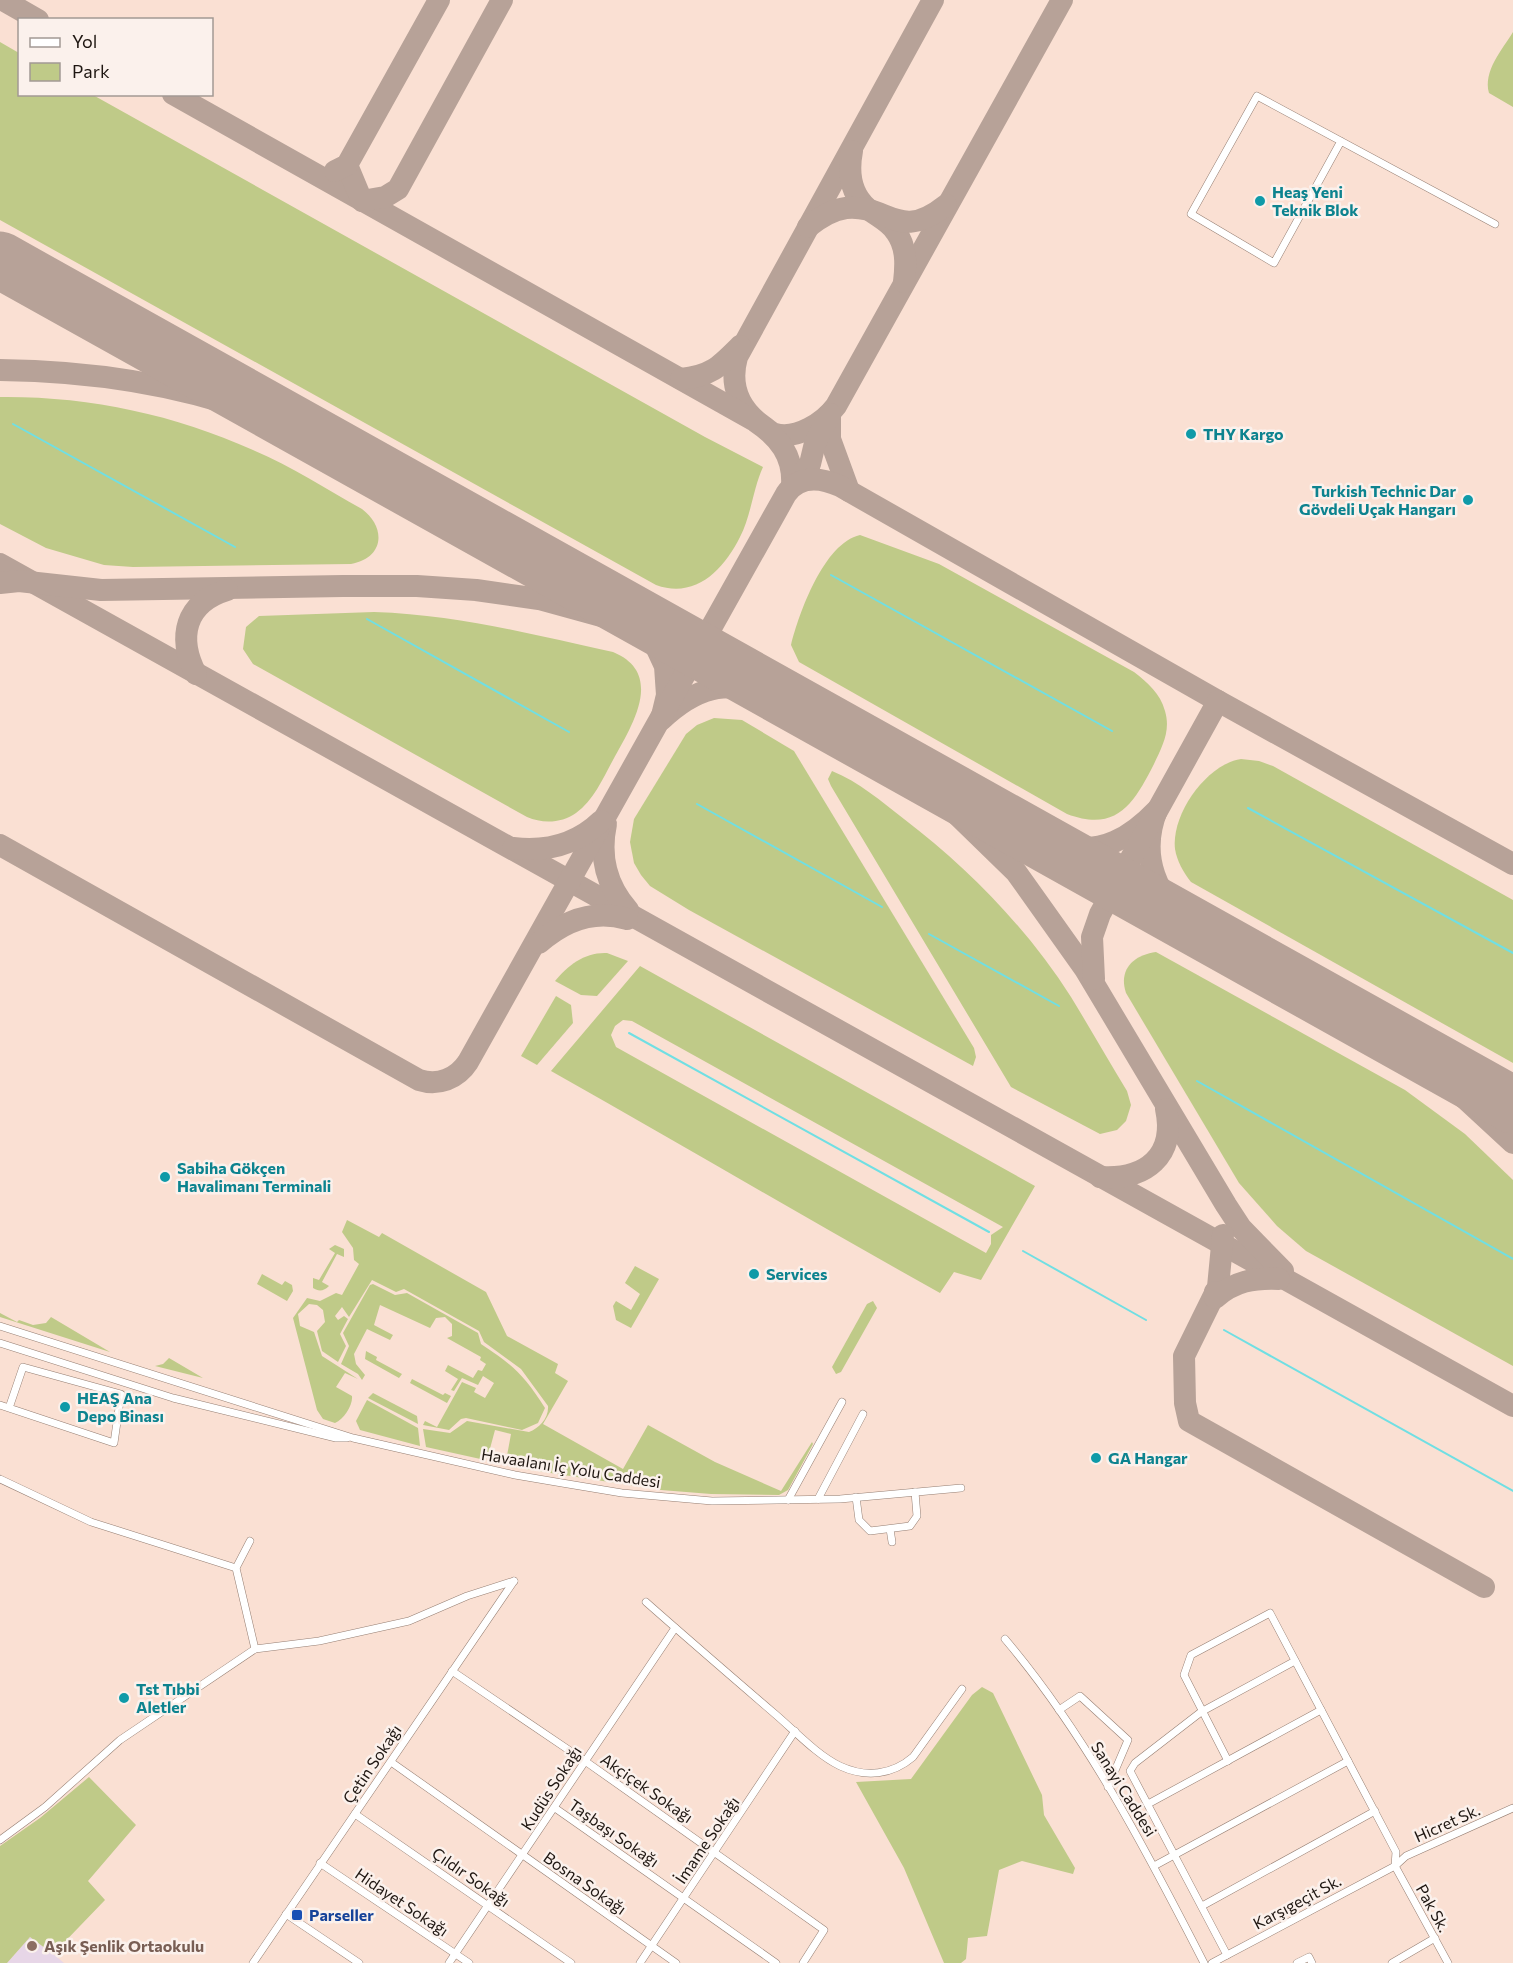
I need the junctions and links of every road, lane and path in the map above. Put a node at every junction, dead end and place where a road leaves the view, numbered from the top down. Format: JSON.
{"nodes":[{"id":1,"x":1341,"y":141,"type":"junction"},
{"id":2,"x":1495,"y":224,"type":"dead end"},
{"id":3,"x":0,"y":1326,"type":"edge"},
{"id":4,"x":0,"y":1343,"type":"edge"},
{"id":5,"x":842,"y":1402,"type":"dead end"},
{"id":6,"x":0,"y":1405,"type":"edge"},
{"id":7,"x":9,"y":1408,"type":"junction"},
{"id":8,"x":863,"y":1414,"type":"dead end"},
{"id":9,"x":353,"y":1437,"type":"junction"},
{"id":10,"x":0,"y":1479,"type":"edge"},
{"id":11,"x":961,"y":1488,"type":"dead end"},
{"id":12,"x":915,"y":1492,"type":"junction"},
{"id":13,"x":856,"y":1497,"type":"junction"},
{"id":14,"x":818,"y":1499,"type":"junction"},
{"id":15,"x":788,"y":1500,"type":"junction"},
{"id":16,"x":890,"y":1529,"type":"junction"},
{"id":17,"x":250,"y":1541,"type":"dead end"},
{"id":18,"x":891,"y":1542,"type":"dead end"},
{"id":19,"x":236,"y":1568,"type":"junction"},
{"id":20,"x":646,"y":1602,"type":"dead end"},
{"id":21,"x":675,"y":1628,"type":"junction"},
{"id":22,"x":1005,"y":1639,"type":"dead end"},
{"id":23,"x":255,"y":1649,"type":"junction"},
{"id":24,"x":1295,"y":1661,"type":"junction"},
{"id":25,"x":452,"y":1671,"type":"junction"},
{"id":26,"x":962,"y":1689,"type":"dead end"},
{"id":27,"x":1059,"y":1710,"type":"junction"},
{"id":28,"x":1321,"y":1710,"type":"junction"},
{"id":29,"x":1201,"y":1712,"type":"junction"},
{"id":30,"x":795,"y":1731,"type":"junction"},
{"id":31,"x":585,"y":1761,"type":"junction"},
{"id":32,"x":1228,"y":1761,"type":"junction"},
{"id":33,"x":1348,"y":1761,"type":"junction"},
{"id":34,"x":391,"y":1762,"type":"junction"},
{"id":35,"x":1108,"y":1787,"type":"junction"},
{"id":36,"x":1148,"y":1804,"type":"junction"},
{"id":37,"x":555,"y":1808,"type":"junction"},
{"id":38,"x":1513,"y":1808,"type":"edge"},
{"id":39,"x":1375,"y":1811,"type":"junction"},
{"id":40,"x":355,"y":1814,"type":"junction"},
{"id":41,"x":0,"y":1840,"type":"edge"},
{"id":42,"x":715,"y":1853,"type":"junction"},
{"id":43,"x":1175,"y":1855,"type":"junction"},
{"id":44,"x":522,"y":1856,"type":"junction"},
{"id":45,"x":320,"y":1863,"type":"junction"},
{"id":46,"x":1154,"y":1866,"type":"junction"},
{"id":47,"x":1395,"y":1866,"type":"junction"},
{"id":48,"x":684,"y":1899,"type":"junction"},
{"id":49,"x":489,"y":1905,"type":"junction"},
{"id":50,"x":1202,"y":1906,"type":"junction"},
{"id":51,"x":286,"y":1914,"type":"junction"},
{"id":52,"x":1435,"y":1938,"type":"junction"},
{"id":53,"x":652,"y":1946,"type":"junction"},
{"id":54,"x":456,"y":1954,"type":"junction"},
{"id":55,"x":1227,"y":1955,"type":"junction"},
{"id":56,"x":253,"y":1963,"type":"edge"},
{"id":57,"x":359,"y":1963,"type":"edge"},
{"id":58,"x":449,"y":1963,"type":"edge"},
{"id":59,"x":469,"y":1963,"type":"edge"},
{"id":60,"x":571,"y":1963,"type":"edge"},
{"id":61,"x":640,"y":1963,"type":"edge"},
{"id":62,"x":676,"y":1963,"type":"edge"},
{"id":63,"x":776,"y":1963,"type":"edge"},
{"id":64,"x":803,"y":1963,"type":"edge"},
{"id":65,"x":1204,"y":1963,"type":"edge"},
{"id":66,"x":1212,"y":1963,"type":"edge"},
{"id":67,"x":1297,"y":1963,"type":"edge"},
{"id":68,"x":1312,"y":1963,"type":"edge"},
{"id":69,"x":1392,"y":1963,"type":"edge"},
{"id":70,"x":1448,"y":1963,"type":"edge"}],
"edges":[{"from":1,"to":1,"type":"street"},
{"from":1,"to":2,"type":"street"},
{"from":3,"to":9,"type":"street","name":"Havaalanı İç Yolu Caddesi"},
{"from":4,"to":9,"type":"street","name":"Havaalanı İç Yolu Caddesi"},
{"from":5,"to":15,"type":"street"},
{"from":6,"to":7,"type":"street"},
{"from":7,"to":7,"type":"street"},
{"from":8,"to":14,"type":"street"},
{"from":9,"to":15,"type":"street","name":"Havaalanı İç Yolu Caddesi"},
{"from":10,"to":19,"type":"street"},
{"from":11,"to":12,"type":"street","name":"Havaalanı İç Yolu Caddesi"},
{"from":12,"to":13,"type":"street","name":"Havaalanı İç Yolu Caddesi"},
{"from":12,"to":16,"type":"street"},
{"from":13,"to":14,"type":"street","name":"Havaalanı İç Yolu Caddesi"},
{"from":13,"to":16,"type":"street"},
{"from":14,"to":15,"type":"street","name":"Havaalanı İç Yolu Caddesi"},
{"from":16,"to":18,"type":"street"},
{"from":17,"to":19,"type":"street"},
{"from":19,"to":23,"type":"street"},
{"from":20,"to":21,"type":"street"},
{"from":21,"to":30,"type":"street"},
{"from":21,"to":31,"type":"street","name":"Kudüs Sokağı"},
{"from":22,"to":27,"type":"street","name":"Sanayi Caddesi"},
{"from":23,"to":25,"type":"street","name":"Çetin Sokağı"},
{"from":23,"to":41,"type":"street"},
{"from":24,"to":28,"type":"street","name":"Pak Sk."},
{"from":24,"to":29,"type":"street"},
{"from":24,"to":29,"type":"street","name":"Pak Sk."},
{"from":25,"to":31,"type":"street","name":"Akçiçek Sokağı"},
{"from":25,"to":34,"type":"street","name":"Çetin Sokağı"},
{"from":26,"to":30,"type":"street"},
{"from":27,"to":35,"type":"street","name":"Sanayi Caddesi"},
{"from":27,"to":35,"type":"street"},
{"from":28,"to":32,"type":"street"},
{"from":28,"to":33,"type":"street","name":"Pak Sk."},
{"from":29,"to":32,"type":"street"},
{"from":29,"to":36,"type":"street"},
{"from":30,"to":42,"type":"street","name":"İmame Sokağı"},
{"from":31,"to":37,"type":"street","name":"Kudüs Sokağı"},
{"from":31,"to":42,"type":"street","name":"Akçiçek Sokağı"},
{"from":32,"to":36,"type":"street"},
{"from":33,"to":39,"type":"street","name":"Pak Sk."},
{"from":33,"to":43,"type":"street"},
{"from":34,"to":40,"type":"street","name":"Çetin Sokağı"},
{"from":34,"to":44,"type":"street","name":"Bosna Sokağı"},
{"from":35,"to":46,"type":"street","name":"Sanayi Caddesi"},
{"from":36,"to":43,"type":"street"},
{"from":37,"to":44,"type":"street","name":"Kudüs Sokağı"},
{"from":37,"to":48,"type":"street","name":"Taşbaşı Sokağı"},
{"from":38,"to":47,"type":"street","name":"Hicret Sk."},
{"from":39,"to":47,"type":"street","name":"Pak Sk."},
{"from":39,"to":50,"type":"street"},
{"from":40,"to":45,"type":"street","name":"Çetin Sokağı"},
{"from":40,"to":49,"type":"street","name":"Çıldır Sokağı"},
{"from":42,"to":48,"type":"street","name":"İmame Sokağı"},
{"from":42,"to":64,"type":"street","name":"Akçiçek Sokağı"},
{"from":43,"to":46,"type":"street"},
{"from":43,"to":50,"type":"street"},
{"from":44,"to":49,"type":"street","name":"Kudüs Sokağı"},
{"from":44,"to":53,"type":"street","name":"Bosna Sokağı"},
{"from":45,"to":51,"type":"street","name":"Çetin Sokağı"},
{"from":45,"to":54,"type":"street","name":"Hidayet Sokağı"},
{"from":46,"to":65,"type":"street","name":"Sanayi Caddesi"},
{"from":47,"to":52,"type":"street","name":"Pak Sk."},
{"from":47,"to":55,"type":"street","name":"Karşıgeçit Sk."},
{"from":48,"to":53,"type":"street","name":"İmame Sokağı"},
{"from":48,"to":63,"type":"street","name":"Taşbaşı Sokağı"},
{"from":49,"to":54,"type":"street","name":"Kudüs Sokağı"},
{"from":49,"to":60,"type":"street","name":"Çıldır Sokağı"},
{"from":50,"to":55,"type":"street"},
{"from":51,"to":56,"type":"street","name":"Çetin Sokağı"},
{"from":51,"to":57,"type":"street"},
{"from":52,"to":69,"type":"street"},
{"from":52,"to":70,"type":"street","name":"Pak Sk."},
{"from":53,"to":61,"type":"street","name":"İmame Sokağı"},
{"from":53,"to":62,"type":"street","name":"Bosna Sokağı"},
{"from":54,"to":58,"type":"street","name":"Kudüs Sokağı"},
{"from":54,"to":59,"type":"street","name":"Hidayet Sokağı"},
{"from":55,"to":66,"type":"street","name":"Karşıgeçit Sk."},
{"from":67,"to":68,"type":"street"}]}
